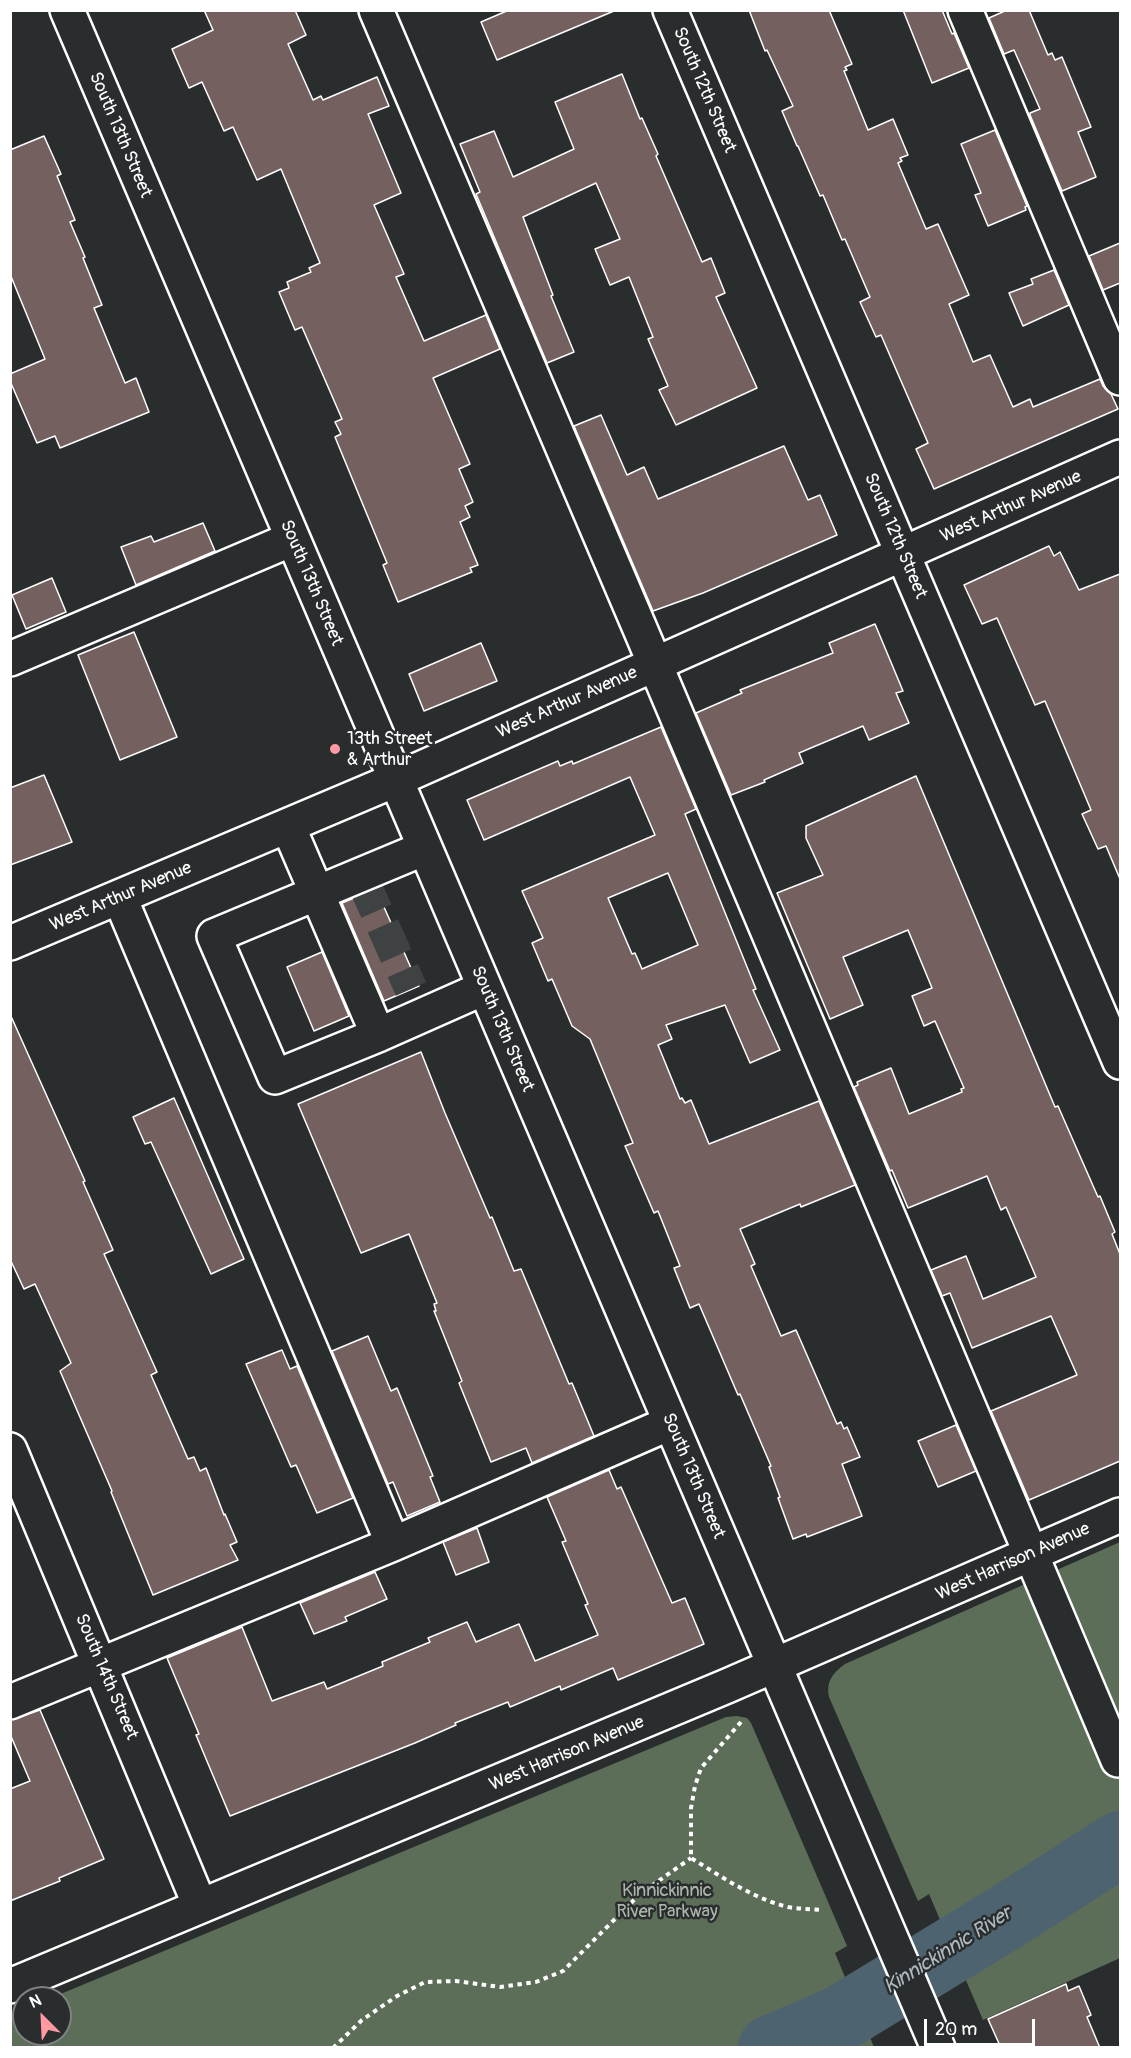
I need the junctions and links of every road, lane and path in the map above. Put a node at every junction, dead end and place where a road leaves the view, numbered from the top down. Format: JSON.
{"nodes":[{"id":1,"x":67,"y":10,"type":"edge"},
{"id":2,"x":376,"y":10,"type":"edge"},
{"id":3,"x":670,"y":10,"type":"edge"},
{"id":4,"x":965,"y":10,"type":"edge"},
{"id":5,"x":1120,"y":378,"type":"edge"},
{"id":6,"x":1120,"y":458,"type":"edge"},
{"id":7,"x":292,"y":539,"type":"junction"},
{"id":8,"x":903,"y":555,"type":"junction"},
{"id":9,"x":11,"y":659,"type":"edge"},
{"id":10,"x":654,"y":664,"type":"junction"},
{"id":11,"x":396,"y":780,"type":"junction"},
{"id":12,"x":288,"y":826,"type":"junction"},
{"id":13,"x":425,"y":848,"type":"junction"},
{"id":14,"x":317,"y":893,"type":"junction"},
{"id":15,"x":120,"y":898,"type":"junction"},
{"id":16,"x":10,"y":943,"type":"edge"},
{"id":17,"x":484,"y":988,"type":"junction"},
{"id":18,"x":378,"y":1035,"type":"junction"},
{"id":19,"x":1120,"y":1062,"type":"edge"},
{"id":20,"x":670,"y":1423,"type":"junction"},
{"id":21,"x":10,"y":1449,"type":"edge"},
{"id":22,"x":1120,"y":1515,"type":"edge"},
{"id":23,"x":393,"y":1544,"type":"junction"},
{"id":24,"x":1032,"y":1555,"type":"junction"},
{"id":25,"x":101,"y":1664,"type":"junction"},
{"id":26,"x":775,"y":1666,"type":"junction"},
{"id":27,"x":10,"y":1702,"type":"edge"},
{"id":28,"x":741,"y":1722,"type":"dead end"},
{"id":29,"x":1118,"y":1760,"type":"dead end"},
{"id":30,"x":691,"y":1858,"type":"junction"},
{"id":31,"x":200,"y":1906,"type":"junction"},
{"id":32,"x":821,"y":1910,"type":"dead end"},
{"id":33,"x":10,"y":1986,"type":"edge"},
{"id":34,"x":933,"y":2035,"type":"edge"},
{"id":35,"x":333,"y":2048,"type":"edge"}],
"edges":[{"from":1,"to":7,"type":"street","name":"South 13th Street"},
{"from":2,"to":10,"type":"street"},
{"from":3,"to":8,"type":"street","name":"South 12th Street"},
{"from":4,"to":5,"type":"street"},
{"from":6,"to":8,"type":"street","name":"West Arthur Avenue"},
{"from":7,"to":9,"type":"street"},
{"from":7,"to":11,"type":"street","name":"South 13th Street"},
{"from":8,"to":10,"type":"street","name":"West Arthur Avenue"},
{"from":8,"to":19,"type":"street","name":"South 12th Street"},
{"from":10,"to":11,"type":"street","name":"West Arthur Avenue"},
{"from":10,"to":24,"type":"street"},
{"from":11,"to":12,"type":"street","name":"West Arthur Avenue"},
{"from":11,"to":13,"type":"street","name":"South 13th Street"},
{"from":12,"to":14,"type":"street"},
{"from":12,"to":15,"type":"street","name":"West Arthur Avenue"},
{"from":13,"to":14,"type":"street"},
{"from":13,"to":17,"type":"street","name":"South 13th Street"},
{"from":14,"to":18,"type":"street"},
{"from":14,"to":18,"type":"street"},
{"from":15,"to":16,"type":"street","name":"West Arthur Avenue"},
{"from":15,"to":23,"type":"street"},
{"from":17,"to":18,"type":"street"},
{"from":17,"to":20,"type":"street","name":"South 13th Street"},
{"from":20,"to":23,"type":"street"},
{"from":20,"to":26,"type":"street","name":"South 13th Street"},
{"from":21,"to":25,"type":"street","name":"South 14th Street"},
{"from":22,"to":24,"type":"street","name":"West Harrison Avenue"},
{"from":23,"to":25,"type":"street"},
{"from":24,"to":26,"type":"street","name":"West Harrison Avenue"},
{"from":24,"to":29,"type":"street"},
{"from":25,"to":27,"type":"street"},
{"from":25,"to":31,"type":"street","name":"South 14th Street"},
{"from":26,"to":31,"type":"street","name":"West Harrison Avenue"},
{"from":26,"to":34,"type":"street","name":"South 13th Street"},
{"from":28,"to":30,"type":"path"},
{"from":30,"to":32,"type":"path"},
{"from":30,"to":35,"type":"path"},
{"from":31,"to":33,"type":"street","name":"West Harrison Avenue"}]}
